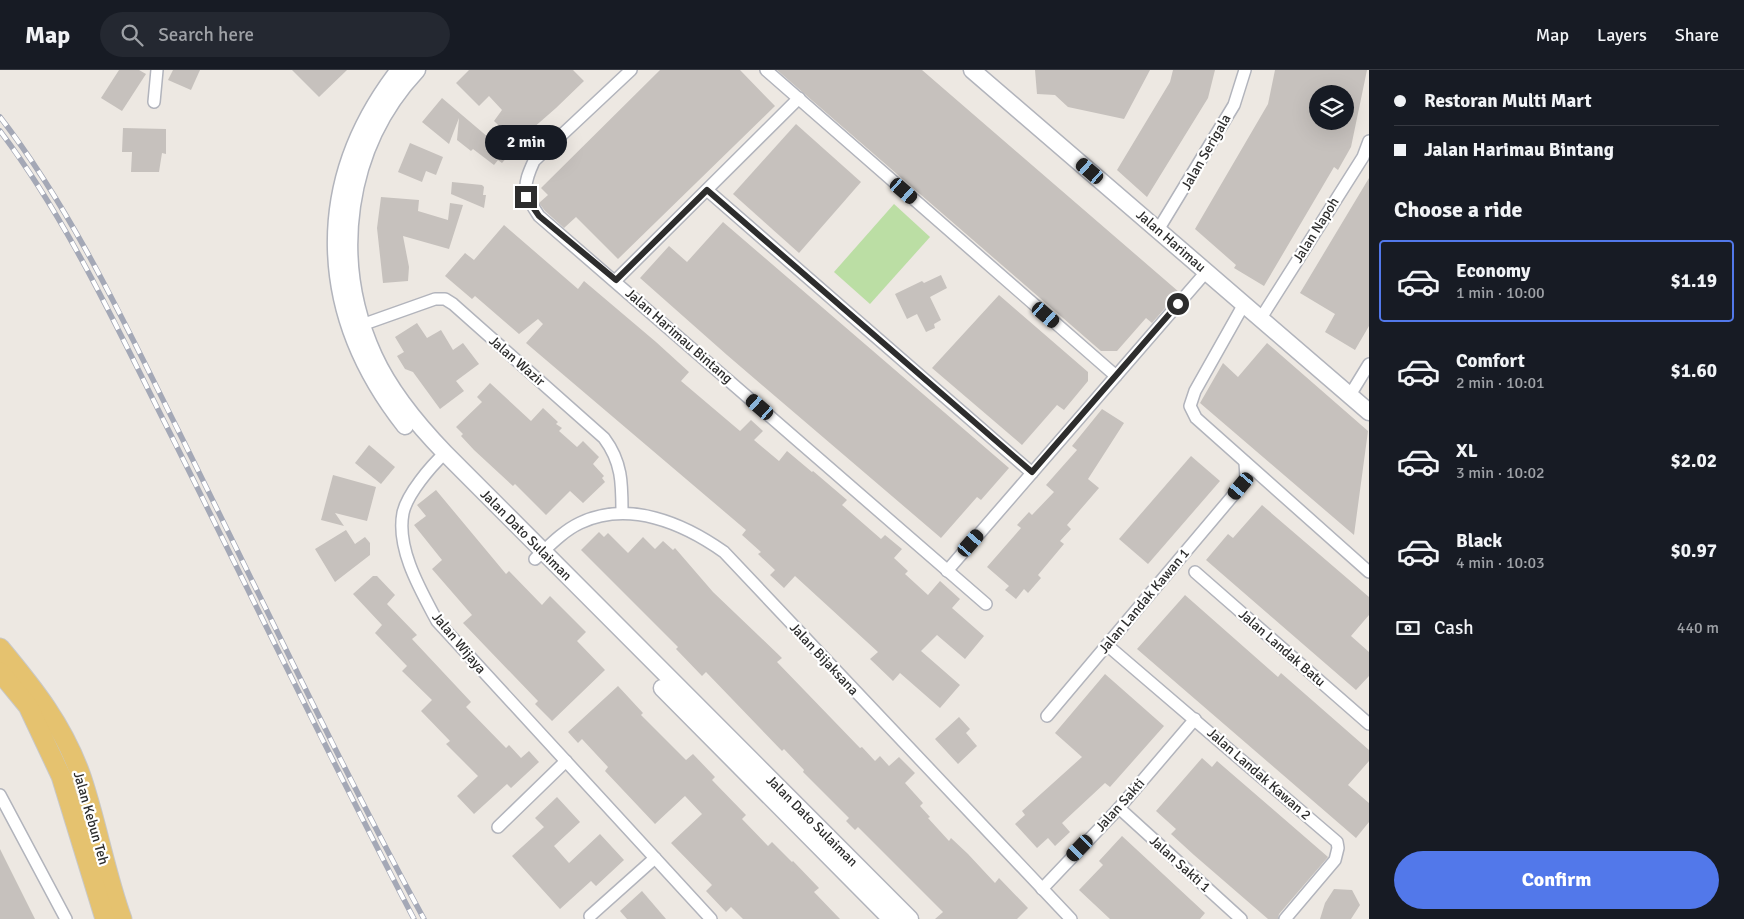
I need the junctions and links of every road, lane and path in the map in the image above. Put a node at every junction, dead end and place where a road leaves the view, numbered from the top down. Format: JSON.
{"nodes":[{"id":1,"x":157,"y":70,"type":"edge"},
{"id":2,"x":399,"y":70,"type":"edge"},
{"id":3,"x":417,"y":70,"type":"edge"},
{"id":4,"x":631,"y":70,"type":"edge"},
{"id":5,"x":766,"y":70,"type":"edge"},
{"id":6,"x":972,"y":70,"type":"edge"},
{"id":7,"x":1245,"y":70,"type":"edge"},
{"id":8,"x":798,"y":98,"type":"junction"},
{"id":9,"x":154,"y":102,"type":"dead end"},
{"id":10,"x":1369,"y":141,"type":"edge"},
{"id":11,"x":707,"y":190,"type":"junction"},
{"id":12,"x":1158,"y":230,"type":"junction"},
{"id":13,"x":1206,"y":272,"type":"junction"},
{"id":14,"x":616,"y":280,"type":"junction"},
{"id":15,"x":1244,"y":304,"type":"junction"},
{"id":16,"x":1260,"y":318,"type":"junction"},
{"id":17,"x":356,"y":327,"type":"junction"},
{"id":18,"x":1369,"y":364,"type":"edge"},
{"id":19,"x":1116,"y":376,"type":"junction"},
{"id":20,"x":1350,"y":395,"type":"junction"},
{"id":21,"x":1369,"y":412,"type":"edge"},
{"id":22,"x":441,"y":457,"type":"junction"},
{"id":23,"x":1245,"y":462,"type":"junction"},
{"id":24,"x":1032,"y":472,"type":"junction"},
{"id":25,"x":1266,"y":481,"type":"junction"},
{"id":26,"x":1241,"y":486,"type":"junction"},
{"id":27,"x":622,"y":512,"type":"junction"},
{"id":28,"x":539,"y":556,"type":"junction"},
{"id":29,"x":947,"y":571,"type":"junction"},
{"id":30,"x":1195,"y":572,"type":"dead end"},
{"id":31,"x":1369,"y":572,"type":"edge"},
{"id":32,"x":986,"y":604,"type":"dead end"},
{"id":33,"x":1107,"y":645,"type":"junction"},
{"id":34,"x":0,"y":648,"type":"edge"},
{"id":35,"x":0,"y":672,"type":"edge"},
{"id":36,"x":1047,"y":716,"type":"dead end"},
{"id":37,"x":1195,"y":719,"type":"junction"},
{"id":38,"x":1369,"y":724,"type":"edge"},
{"id":39,"x":566,"y":761,"type":"junction"},
{"id":40,"x":0,"y":795,"type":"edge"},
{"id":41,"x":1119,"y":808,"type":"junction"},
{"id":42,"x":498,"y":827,"type":"dead end"},
{"id":43,"x":655,"y":858,"type":"junction"},
{"id":44,"x":1042,"y":888,"type":"junction"},
{"id":45,"x":590,"y":916,"type":"dead end"},
{"id":46,"x":66,"y":919,"type":"edge"},
{"id":47,"x":105,"y":919,"type":"edge"},
{"id":48,"x":122,"y":919,"type":"edge"},
{"id":49,"x":711,"y":919,"type":"edge"},
{"id":50,"x":891,"y":919,"type":"edge"},
{"id":51,"x":910,"y":919,"type":"edge"},
{"id":52,"x":1072,"y":919,"type":"edge"},
{"id":53,"x":1241,"y":919,"type":"edge"},
{"id":54,"x":1285,"y":919,"type":"edge"}],
"edges":[{"from":1,"to":9,"type":"street"},
{"from":2,"to":17,"type":"street","name":"Jalan Dato Sulaiman"},
{"from":3,"to":17,"type":"street","name":"Jalan Dato Sulaiman"},
{"from":4,"to":14,"type":"street","name":"Jalan Harimau Bintang"},
{"from":5,"to":8,"type":"street"},
{"from":6,"to":12,"type":"street","name":"Jalan Harimau"},
{"from":7,"to":12,"type":"street","name":"Jalan Serigala"},
{"from":8,"to":11,"type":"street"},
{"from":8,"to":19,"type":"street"},
{"from":10,"to":16,"type":"street","name":"Jalan Napoh"},
{"from":11,"to":14,"type":"street"},
{"from":11,"to":24,"type":"street"},
{"from":12,"to":13,"type":"street","name":"Jalan Harimau"},
{"from":13,"to":15,"type":"street","name":"Jalan Harimau"},
{"from":13,"to":19,"type":"street"},
{"from":14,"to":29,"type":"street","name":"Jalan Harimau Bintang"},
{"from":15,"to":16,"type":"street","name":"Jalan Harimau"},
{"from":15,"to":23,"type":"street"},
{"from":16,"to":20,"type":"street","name":"Jalan Harimau"},
{"from":17,"to":22,"type":"street","name":"Jalan Dato Sulaiman"},
{"from":17,"to":27,"type":"street","name":"Jalan Wazir"},
{"from":18,"to":20,"type":"street"},
{"from":19,"to":24,"type":"street"},
{"from":20,"to":21,"type":"street","name":"Jalan Harimau"},
{"from":22,"to":28,"type":"street","name":"Jalan Dato Sulaiman"},
{"from":22,"to":39,"type":"street","name":"Jalan Wijaya"},
{"from":23,"to":25,"type":"street"},
{"from":23,"to":26,"type":"street"},
{"from":24,"to":29,"type":"street"},
{"from":25,"to":26,"type":"street"},
{"from":25,"to":31,"type":"street"},
{"from":26,"to":33,"type":"street","name":"Jalan Landak Kawan 1"},
{"from":27,"to":28,"type":"street","name":"Jalan Bijaksana"},
{"from":27,"to":44,"type":"street","name":"Jalan Bijaksana"},
{"from":28,"to":50,"type":"street","name":"Jalan Dato Sulaiman"},
{"from":28,"to":51,"type":"street","name":"Jalan Dato Sulaiman"},
{"from":29,"to":32,"type":"street","name":"Jalan Harimau Bintang"},
{"from":30,"to":38,"type":"street","name":"Jalan Landak Batu"},
{"from":33,"to":36,"type":"street","name":"Jalan Landak Kawan 1"},
{"from":33,"to":37,"type":"street","name":"Jalan Landak Kawan 2"},
{"from":34,"to":48,"type":"main road","name":"Jalan Kebun Teh"},
{"from":35,"to":47,"type":"main road","name":"Jalan Kebun Teh"},
{"from":37,"to":41,"type":"street","name":"Jalan Sakti"},
{"from":37,"to":54,"type":"street","name":"Jalan Landak Kawan 2"},
{"from":39,"to":42,"type":"street"},
{"from":39,"to":43,"type":"street","name":"Jalan Wijaya"},
{"from":40,"to":46,"type":"street"},
{"from":41,"to":44,"type":"street","name":"Jalan Sakti"},
{"from":41,"to":53,"type":"street","name":"Jalan Sakti 1"},
{"from":43,"to":45,"type":"street"},
{"from":43,"to":49,"type":"street","name":"Jalan Wijaya"},
{"from":44,"to":52,"type":"street","name":"Jalan Bijaksana"}]}
